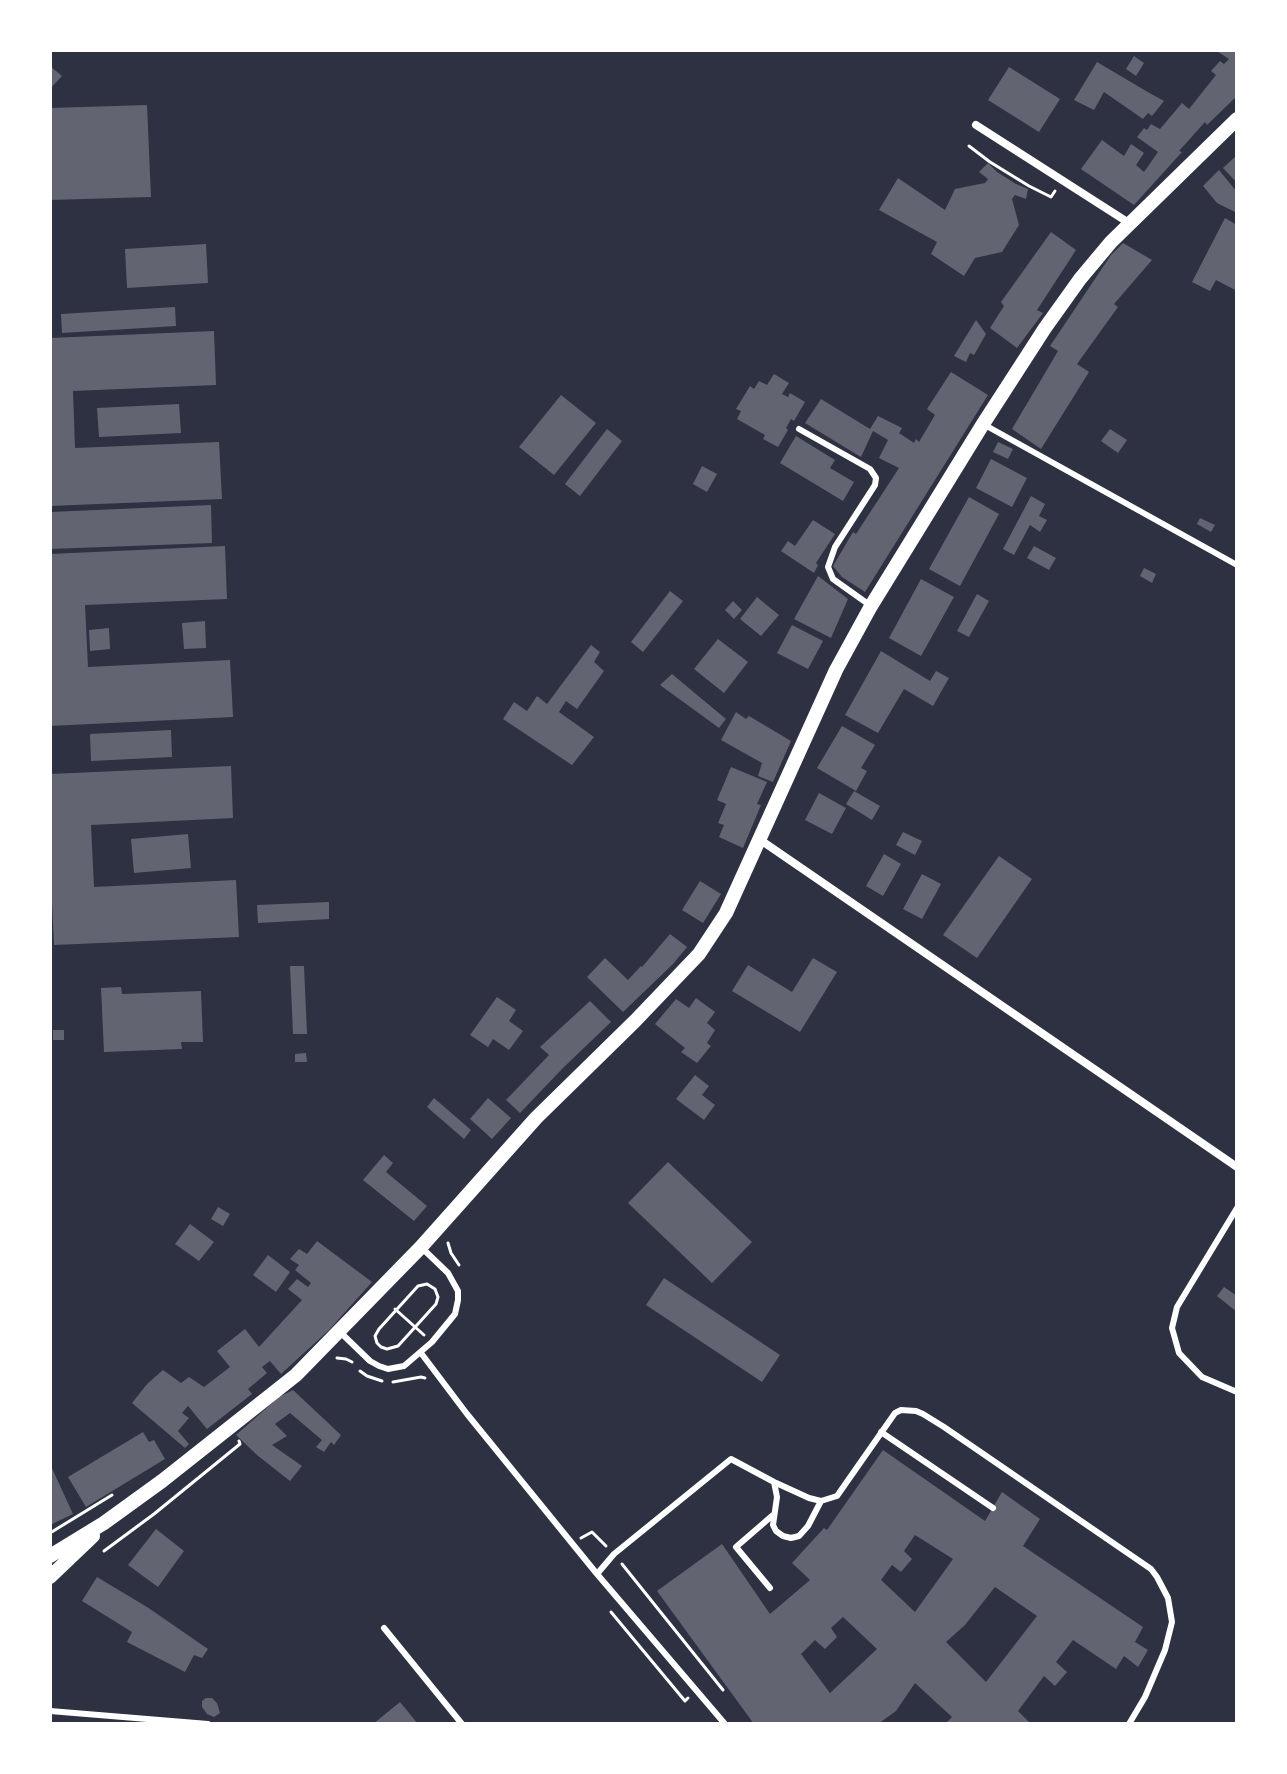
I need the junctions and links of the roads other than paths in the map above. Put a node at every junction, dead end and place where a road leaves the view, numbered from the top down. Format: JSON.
{"nodes":[{"id":1,"x":1237,"y":119,"type":"edge"},
{"id":2,"x":976,"y":125,"type":"dead end"},
{"id":3,"x":1129,"y":223,"type":"junction"},
{"id":4,"x":983,"y":424,"type":"junction"},
{"id":5,"x":799,"y":429,"type":"dead end"},
{"id":6,"x":1237,"y":565,"type":"edge"},
{"id":7,"x":871,"y":606,"type":"junction"},
{"id":8,"x":759,"y":839,"type":"junction"},
{"id":9,"x":1237,"y":1167,"type":"edge"},
{"id":10,"x":1237,"y":1208,"type":"edge"},
{"id":11,"x":421,"y":1247,"type":"junction"},
{"id":12,"x":339,"y":1331,"type":"junction"},
{"id":13,"x":421,"y":1353,"type":"junction"},
{"id":14,"x":1237,"y":1392,"type":"edge"},
{"id":15,"x":881,"y":1432,"type":"junction"},
{"id":16,"x":774,"y":1482,"type":"junction"},
{"id":17,"x":821,"y":1501,"type":"junction"},
{"id":18,"x":993,"y":1508,"type":"dead end"},
{"id":19,"x":773,"y":1515,"type":"junction"},
{"id":20,"x":104,"y":1523,"type":"junction"},
{"id":21,"x":50,"y":1556,"type":"edge"},
{"id":22,"x":597,"y":1574,"type":"junction"},
{"id":23,"x":50,"y":1577,"type":"edge"},
{"id":24,"x":770,"y":1588,"type":"dead end"},
{"id":25,"x":384,"y":1628,"type":"dead end"},
{"id":26,"x":50,"y":1711,"type":"edge"},
{"id":27,"x":145,"y":1722,"type":"edge"},
{"id":28,"x":208,"y":1724,"type":"edge"},
{"id":29,"x":462,"y":1724,"type":"edge"},
{"id":30,"x":725,"y":1724,"type":"edge"},
{"id":31,"x":1129,"y":1724,"type":"edge"}],
"edges":[{"from":1,"to":3,"type":"street"},
{"from":2,"to":3,"type":"street"},
{"from":3,"to":4,"type":"street"},
{"from":4,"to":6,"type":"lane"},
{"from":4,"to":7,"type":"street"},
{"from":5,"to":7,"type":"lane"},
{"from":7,"to":8,"type":"street"},
{"from":8,"to":9,"type":"street"},
{"from":8,"to":11,"type":"street"},
{"from":10,"to":14,"type":"lane"},
{"from":11,"to":12,"type":"street"},
{"from":11,"to":13,"type":"lane"},
{"from":12,"to":13,"type":"lane"},
{"from":12,"to":20,"type":"street"},
{"from":13,"to":22,"type":"lane"},
{"from":15,"to":17,"type":"lane"},
{"from":15,"to":18,"type":"lane"},
{"from":15,"to":31,"type":"lane"},
{"from":16,"to":17,"type":"lane"},
{"from":16,"to":19,"type":"lane"},
{"from":16,"to":22,"type":"lane"},
{"from":17,"to":19,"type":"lane"},
{"from":19,"to":24,"type":"lane"},
{"from":20,"to":21,"type":"street"},
{"from":20,"to":23,"type":"street"},
{"from":22,"to":30,"type":"lane"},
{"from":25,"to":29,"type":"lane"},
{"from":26,"to":27,"type":"lane"},
{"from":27,"to":28,"type":"lane"}]}
